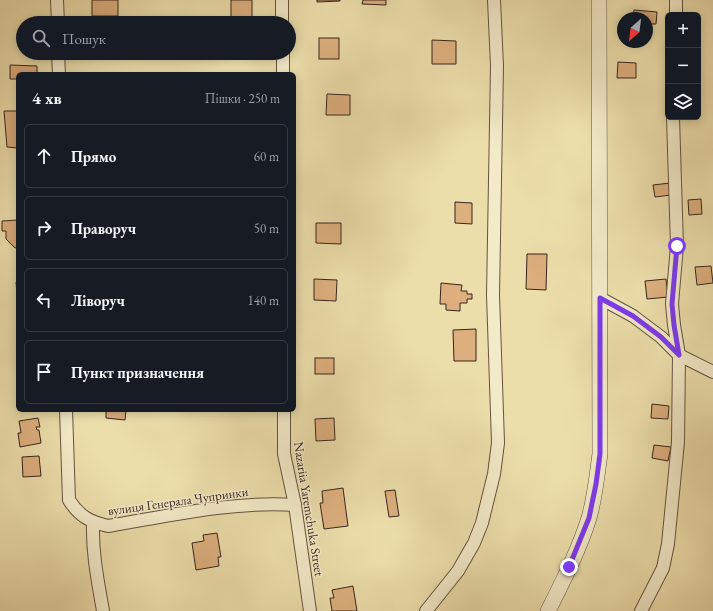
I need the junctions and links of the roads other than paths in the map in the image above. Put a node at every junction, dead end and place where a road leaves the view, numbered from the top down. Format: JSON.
{"nodes":[{"id":1,"x":57,"y":0,"type":"edge"},
{"id":2,"x":282,"y":0,"type":"edge"},
{"id":3,"x":494,"y":0,"type":"edge"},
{"id":4,"x":599,"y":0,"type":"edge"},
{"id":5,"x":676,"y":0,"type":"edge"},
{"id":6,"x":676,"y":12,"type":"edge"},
{"id":7,"x":58,"y":16,"type":"edge"},
{"id":8,"x":282,"y":16,"type":"edge"},
{"id":9,"x":58,"y":60,"type":"edge"},
{"id":10,"x":282,"y":60,"type":"edge"},
{"id":11,"x":58,"y":72,"type":"edge"},
{"id":12,"x":283,"y":72,"type":"edge"},
{"id":13,"x":673,"y":120,"type":"edge"},
{"id":14,"x":600,"y":298,"type":"junction"},
{"id":15,"x":679,"y":355,"type":"junction"},
{"id":16,"x":713,"y":372,"type":"edge"},
{"id":17,"x":66,"y":412,"type":"edge"},
{"id":18,"x":284,"y":412,"type":"edge"},
{"id":19,"x":295,"y":505,"type":"junction"},
{"id":20,"x":93,"y":523,"type":"junction"},
{"id":21,"x":102,"y":611,"type":"edge"},
{"id":22,"x":310,"y":611,"type":"edge"},
{"id":23,"x":426,"y":611,"type":"edge"},
{"id":24,"x":548,"y":611,"type":"edge"},
{"id":25,"x":641,"y":611,"type":"edge"}],
"edges":[{"from":1,"to":7,"type":"street"},
{"from":2,"to":8,"type":"street"},
{"from":3,"to":23,"type":"street"},
{"from":4,"to":14,"type":"street"},
{"from":5,"to":6,"type":"street"},
{"from":9,"to":11,"type":"street"},
{"from":10,"to":12,"type":"street"},
{"from":13,"to":15,"type":"street"},
{"from":14,"to":15,"type":"street"},
{"from":14,"to":24,"type":"street"},
{"from":15,"to":16,"type":"street"},
{"from":15,"to":25,"type":"street"},
{"from":17,"to":20,"type":"street","name":"вулиця Генерала Чупринки"},
{"from":18,"to":19,"type":"street","name":"Nazariia Yaremchuka Street"},
{"from":19,"to":20,"type":"street","name":"вулиця Генерала Чупринки"},
{"from":19,"to":22,"type":"street","name":"Nazariia Yaremchuka Street"},
{"from":20,"to":21,"type":"street"}]}
